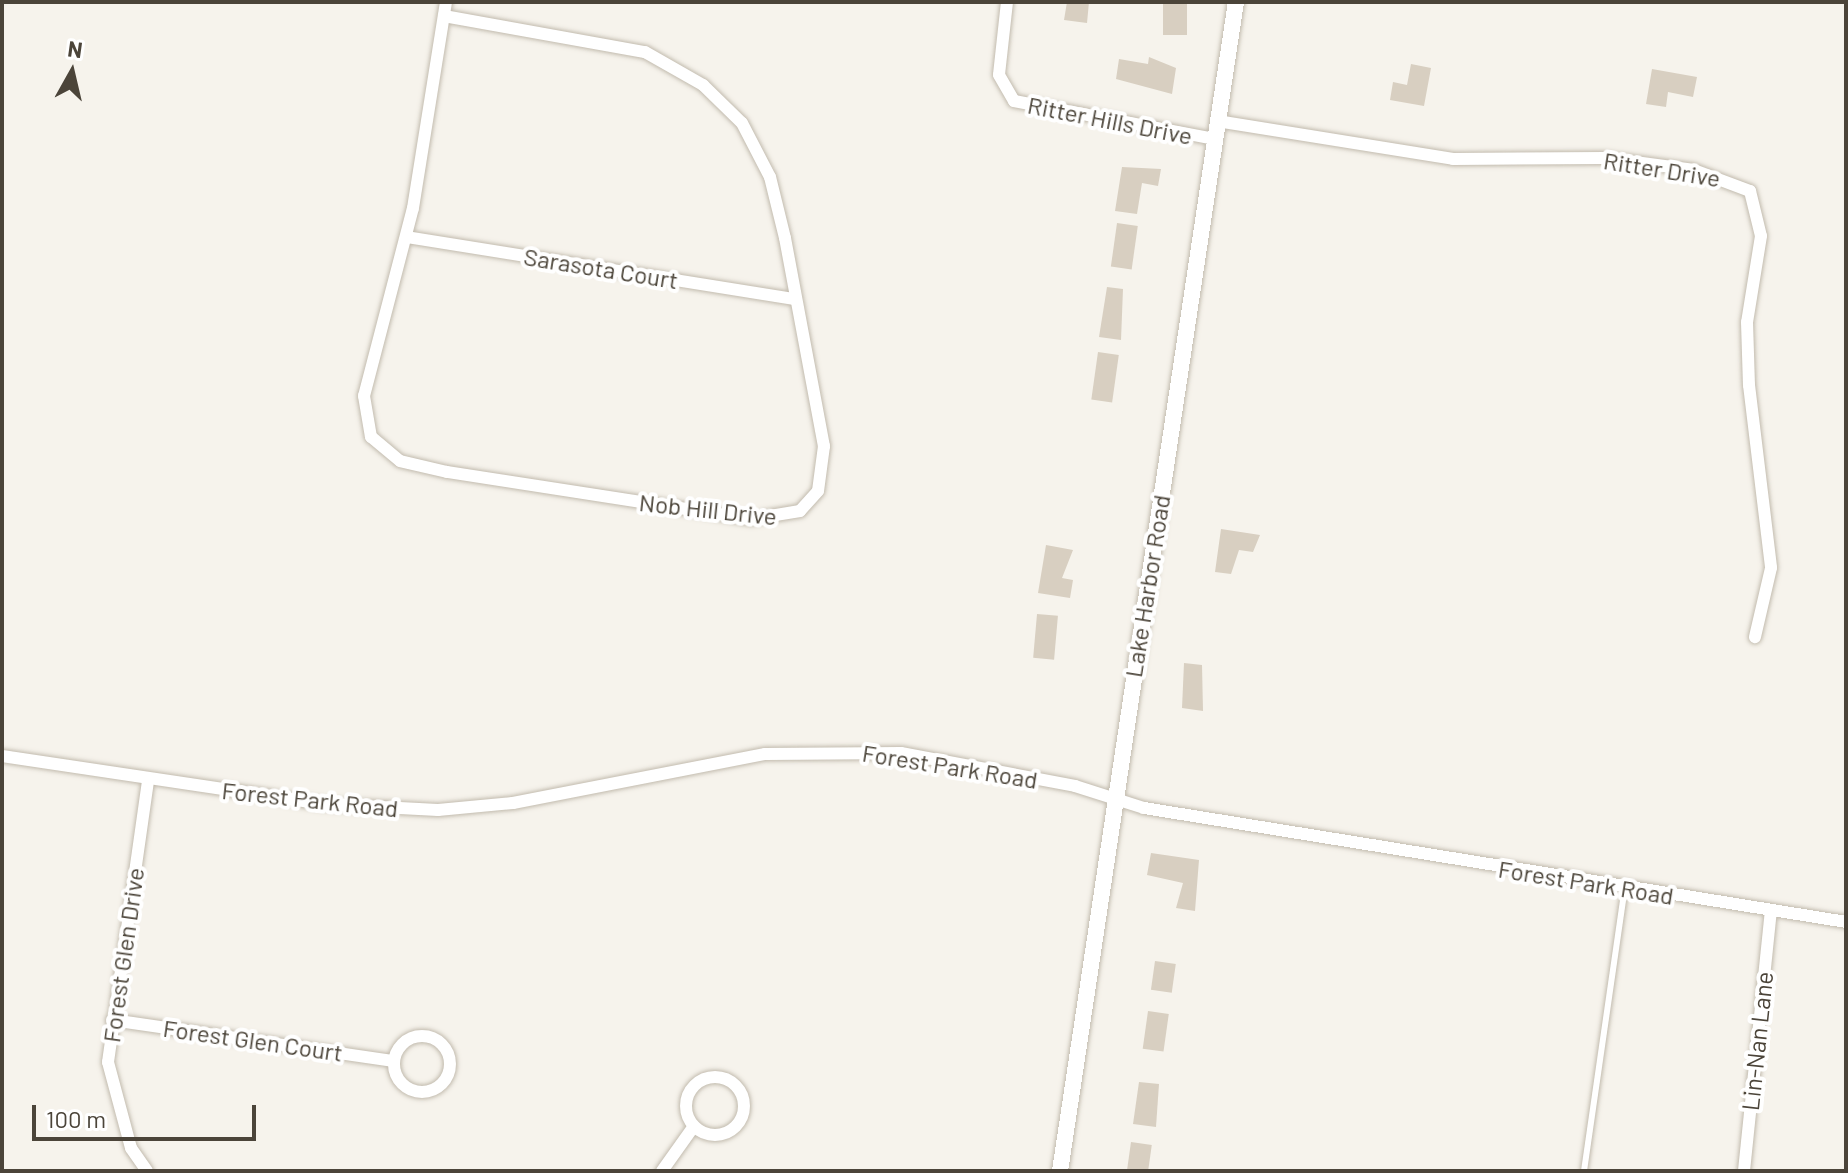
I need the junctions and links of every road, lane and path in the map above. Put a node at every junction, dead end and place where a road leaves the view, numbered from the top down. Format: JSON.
{"nodes":[{"id":1,"x":446,"y":2,"type":"edge"},
{"id":2,"x":1007,"y":2,"type":"edge"},
{"id":3,"x":1236,"y":2,"type":"edge"},
{"id":4,"x":444,"y":16,"type":"junction"},
{"id":5,"x":1216,"y":130,"type":"junction"},
{"id":6,"x":407,"y":237,"type":"junction"},
{"id":7,"x":795,"y":299,"type":"junction"},
{"id":8,"x":1755,"y":637,"type":"dead end"},
{"id":9,"x":2,"y":756,"type":"edge"},
{"id":10,"x":148,"y":780,"type":"junction"},
{"id":11,"x":1115,"y":803,"type":"junction"},
{"id":12,"x":1625,"y":888,"type":"junction"},
{"id":13,"x":1771,"y":910,"type":"junction"},
{"id":14,"x":1846,"y":922,"type":"edge"},
{"id":15,"x":112,"y":1020,"type":"junction"},
{"id":16,"x":394,"y":1061,"type":"junction"},
{"id":17,"x":694,"y":1126,"type":"junction"},
{"id":18,"x":147,"y":1171,"type":"edge"},
{"id":19,"x":662,"y":1171,"type":"edge"},
{"id":20,"x":1060,"y":1171,"type":"edge"},
{"id":21,"x":1584,"y":1171,"type":"edge"},
{"id":22,"x":1744,"y":1171,"type":"edge"}],
"edges":[{"from":1,"to":4,"type":"street","name":"Nob Hill Drive"},
{"from":2,"to":5,"type":"street","name":"Ritter Hills Drive"},
{"from":3,"to":5,"type":"street","name":"Lake Harbor Road"},
{"from":4,"to":6,"type":"street","name":"Nob Hill Drive"},
{"from":4,"to":7,"type":"street","name":"Nob Hill Drive"},
{"from":5,"to":8,"type":"street","name":"Ritter Drive"},
{"from":5,"to":11,"type":"street","name":"Lake Harbor Road"},
{"from":6,"to":7,"type":"street","name":"Sarasota Court"},
{"from":6,"to":7,"type":"street","name":"Nob Hill Drive"},
{"from":9,"to":10,"type":"street","name":"Forest Park Road"},
{"from":10,"to":11,"type":"street","name":"Forest Park Road"},
{"from":10,"to":15,"type":"street","name":"Forest Glen Drive"},
{"from":11,"to":12,"type":"street","name":"Forest Park Road"},
{"from":11,"to":20,"type":"street","name":"Lake Harbor Road"},
{"from":12,"to":13,"type":"street","name":"Forest Park Road"},
{"from":12,"to":21,"type":"lane"},
{"from":13,"to":14,"type":"street","name":"Forest Park Road"},
{"from":13,"to":22,"type":"street","name":"Lin-Nan Lane"},
{"from":15,"to":16,"type":"street","name":"Forest Glen Court"},
{"from":15,"to":18,"type":"street","name":"Forest Glen Drive"},
{"from":16,"to":16,"type":"street"},
{"from":17,"to":17,"type":"street"},
{"from":17,"to":19,"type":"street"}]}
